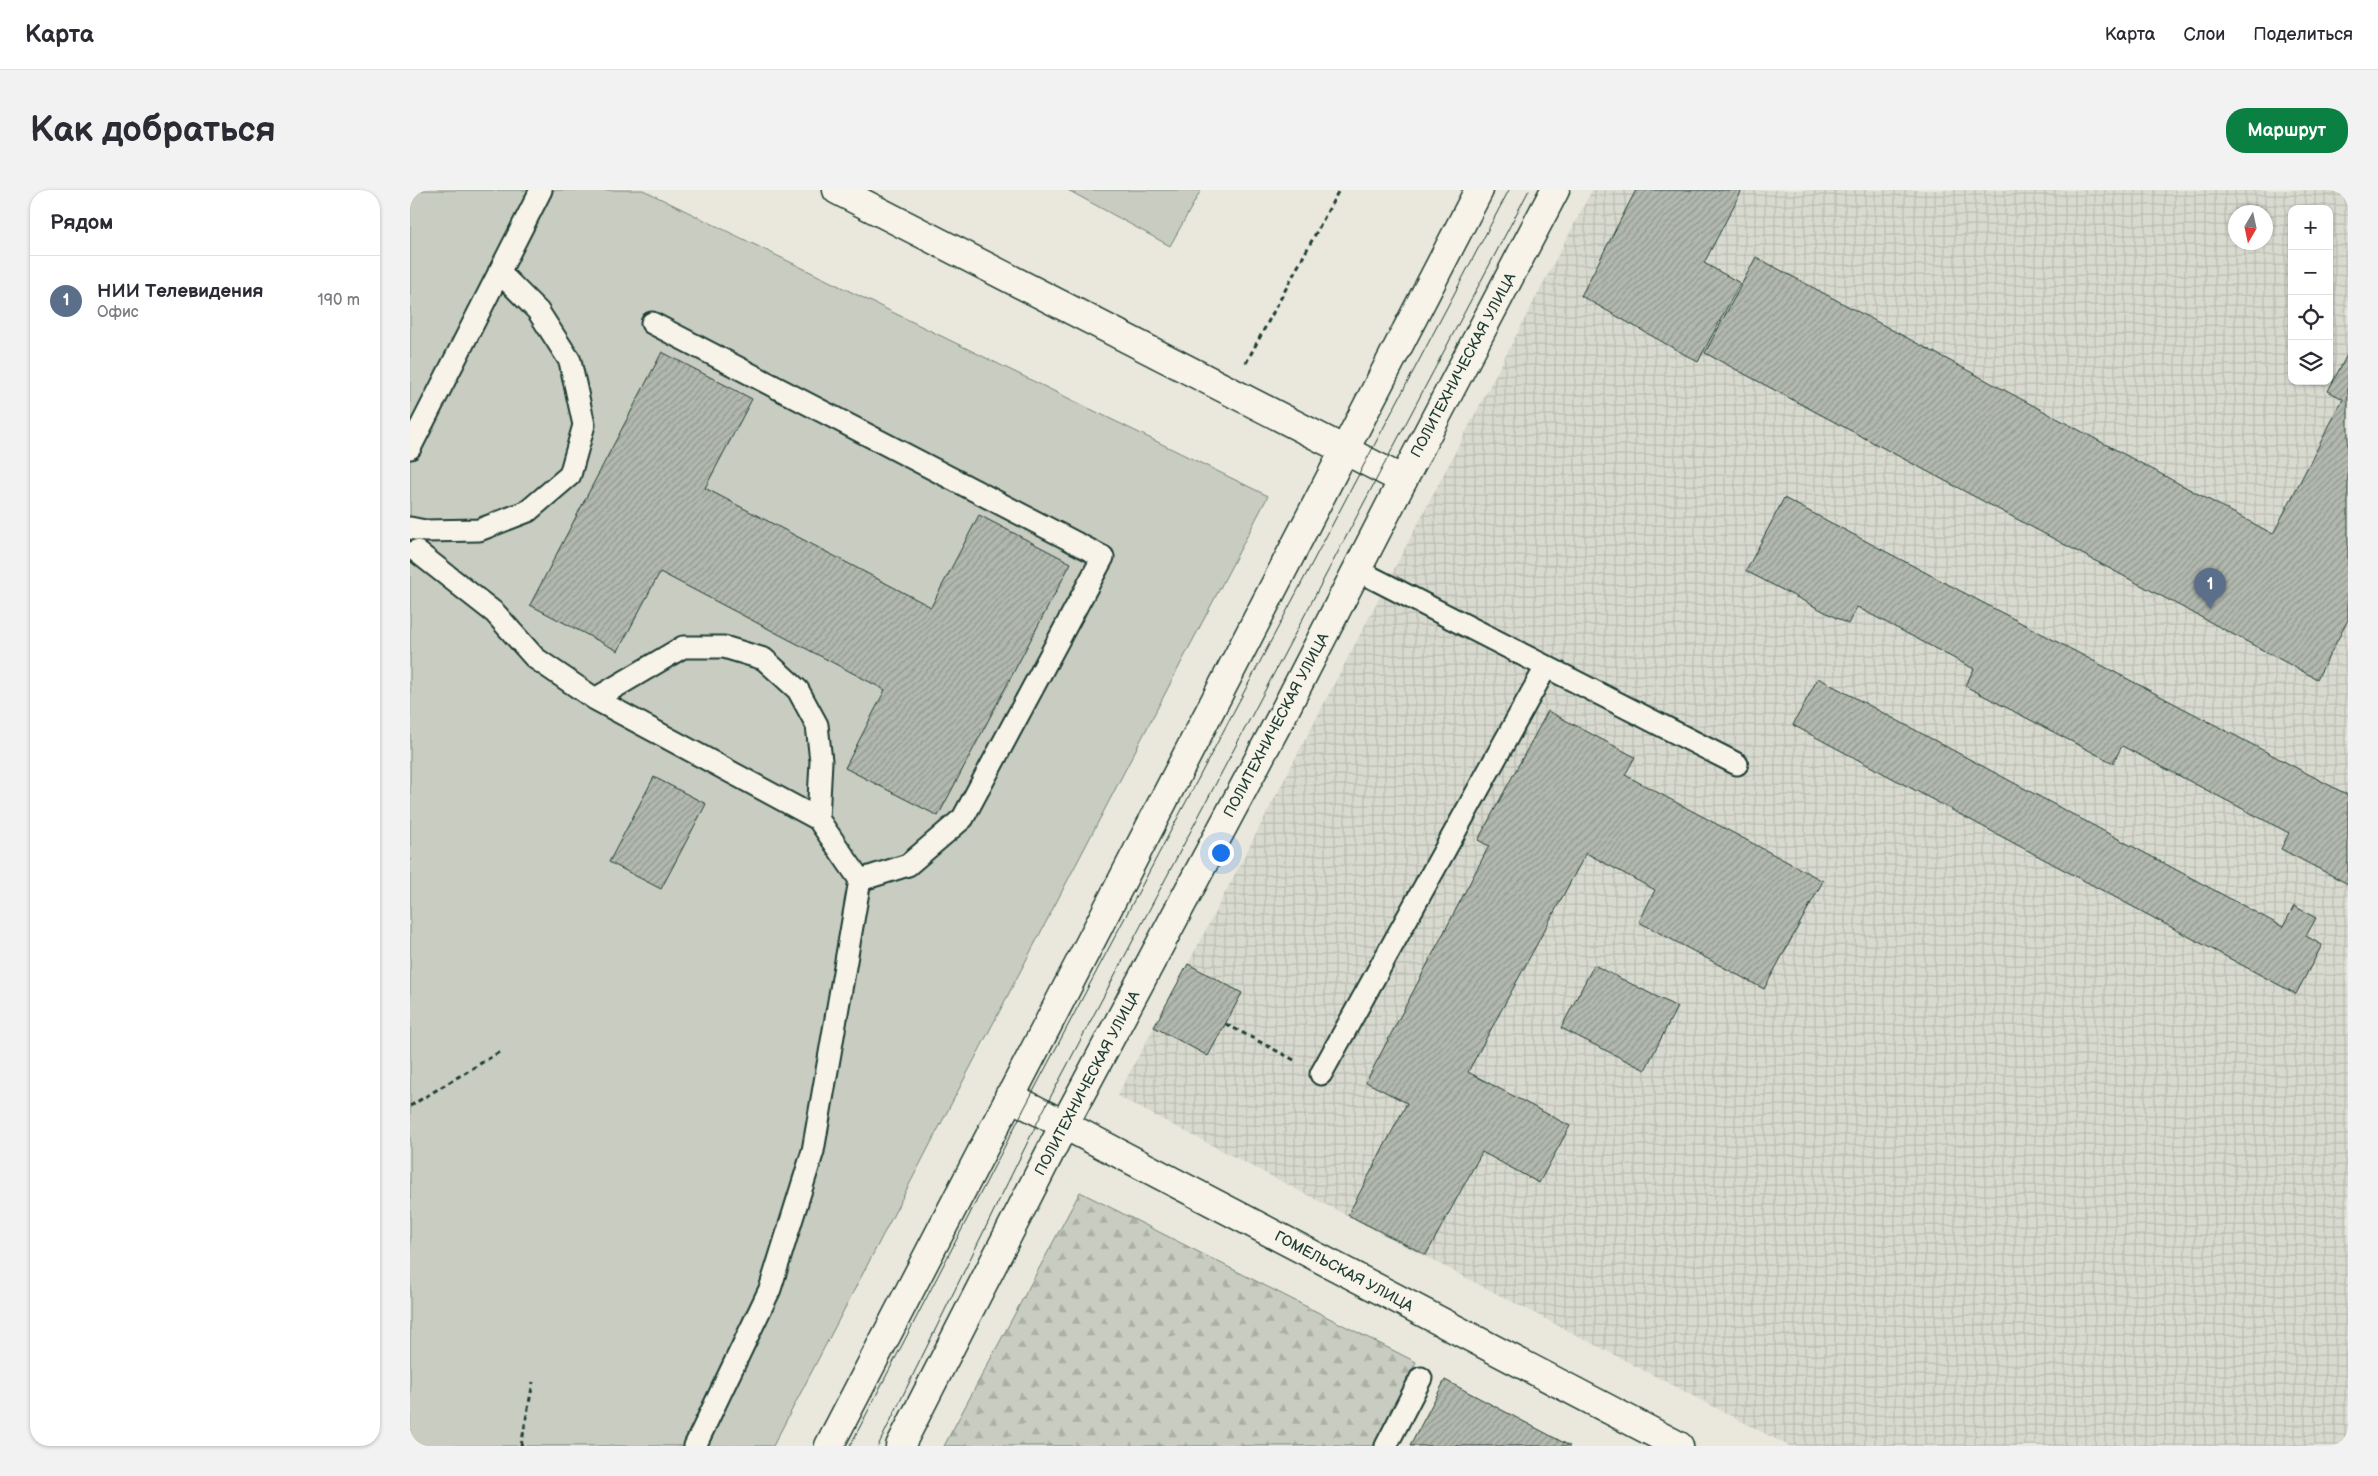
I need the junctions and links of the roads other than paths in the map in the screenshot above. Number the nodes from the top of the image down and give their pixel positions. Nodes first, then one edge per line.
1 (541, 190) edge
2 (836, 190) edge
3 (1479, 190) edge
4 (1555, 190) edge
5 (499, 272) junction
6 (652, 322) dead end
7 (410, 448) edge
8 (1347, 450) junction
9 (1403, 480) junction
10 (410, 528) edge
11 (416, 551) dead end
12 (1357, 570) junction
13 (1546, 667) junction
14 (595, 699) junction
15 (1736, 764) dead end
16 (818, 819) junction
17 (860, 880) junction
18 (1321, 1074) road end
19 (1009, 1096) junction
20 (1064, 1125) junction
21 (1421, 1378) dead end
22 (695, 1446) edge
23 (829, 1446) edge
24 (900, 1446) edge
25 (1386, 1446) edge
26 (1679, 1446) edge

1 - 5 lane
2 - 8 main road
3 - 8 main road
4 - 9 main road, ПОЛИТЕХНИЧЕСКАЯ УЛИЦА
5 - 7 lane
5 - 10 lane
6 - 17 lane
8 - 9 main road
8 - 19 main road
9 - 12 main road, ПОЛИТЕХНИЧЕСКАЯ УЛИЦА
11 - 14 lane
12 - 13 lane
12 - 20 main road, ПОЛИТЕХНИЧЕСКАЯ УЛИЦА
13 - 15 lane
13 - 18 lane
14 - 16 lane
14 - 16 lane
16 - 17 lane
17 - 22 lane
19 - 20 main road, ГОМЕЛЬСКАЯ УЛИЦА
19 - 23 main road
20 - 24 main road, ПОЛИТЕХНИЧЕСКАЯ УЛИЦА
20 - 26 main road, ГОМЕЛЬСКАЯ УЛИЦА
21 - 25 lane

